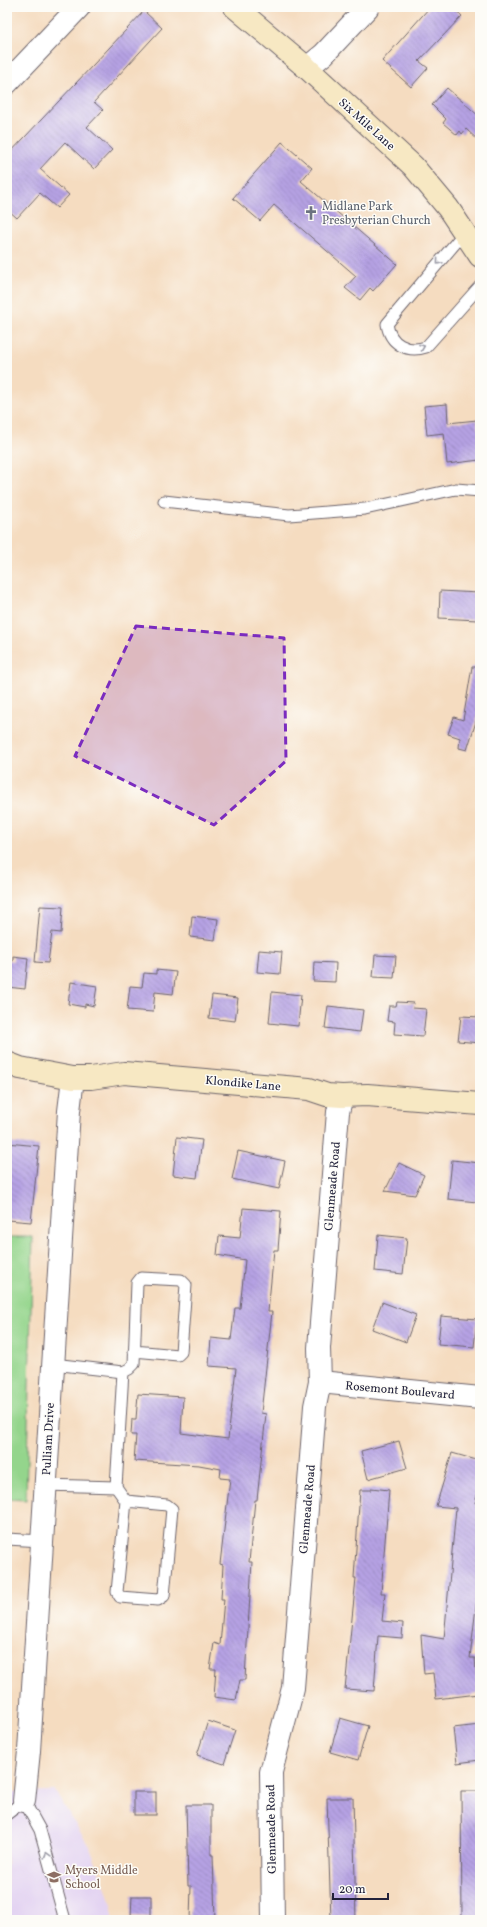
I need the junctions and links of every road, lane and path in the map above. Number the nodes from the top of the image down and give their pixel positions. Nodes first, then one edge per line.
1 (79, 7) edge
2 (235, 7) edge
3 (368, 7) edge
4 (307, 68) junction
5 (7, 83) edge
6 (464, 233) junction
7 (480, 256) edge
8 (480, 286) edge
9 (480, 491) edge
10 (164, 501) dead end
11 (7, 1063) edge
12 (73, 1078) junction
13 (342, 1096) junction
14 (480, 1104) edge
15 (134, 1351) junction
16 (53, 1364) junction
17 (123, 1372) junction
18 (320, 1382) junction
19 (480, 1398) edge
20 (45, 1485) junction
21 (116, 1487) junction
22 (126, 1501) junction
23 (7, 1539) edge
24 (42, 1541) junction
25 (15, 1808) edge
26 (65, 1920) edge
27 (273, 1920) edge

1 - 5 street
2 - 4 street, Six Mile Lane
3 - 4 street
4 - 6 street, Six Mile Lane
6 - 7 street, Six Mile Lane
6 -> 8 lane
9 - 10 lane
11 - 12 street, Klondike Lane
12 - 13 street, Klondike Lane
12 - 16 street, Pulliam Drive
13 - 14 street, Klondike Lane
13 - 18 street, Glenmeade Road
15 - 15 lane
15 - 17 lane
16 - 17 lane
16 - 20 street, Pulliam Drive
17 - 21 lane
18 - 19 street, Rosemont Boulevard
18 - 27 street, Glenmeade Road
20 - 21 lane
20 - 24 street, Pulliam Drive
21 - 22 lane
22 - 22 lane
23 - 24 lane
24 - 25 street, Pulliam Drive
26 -> 25 lane

